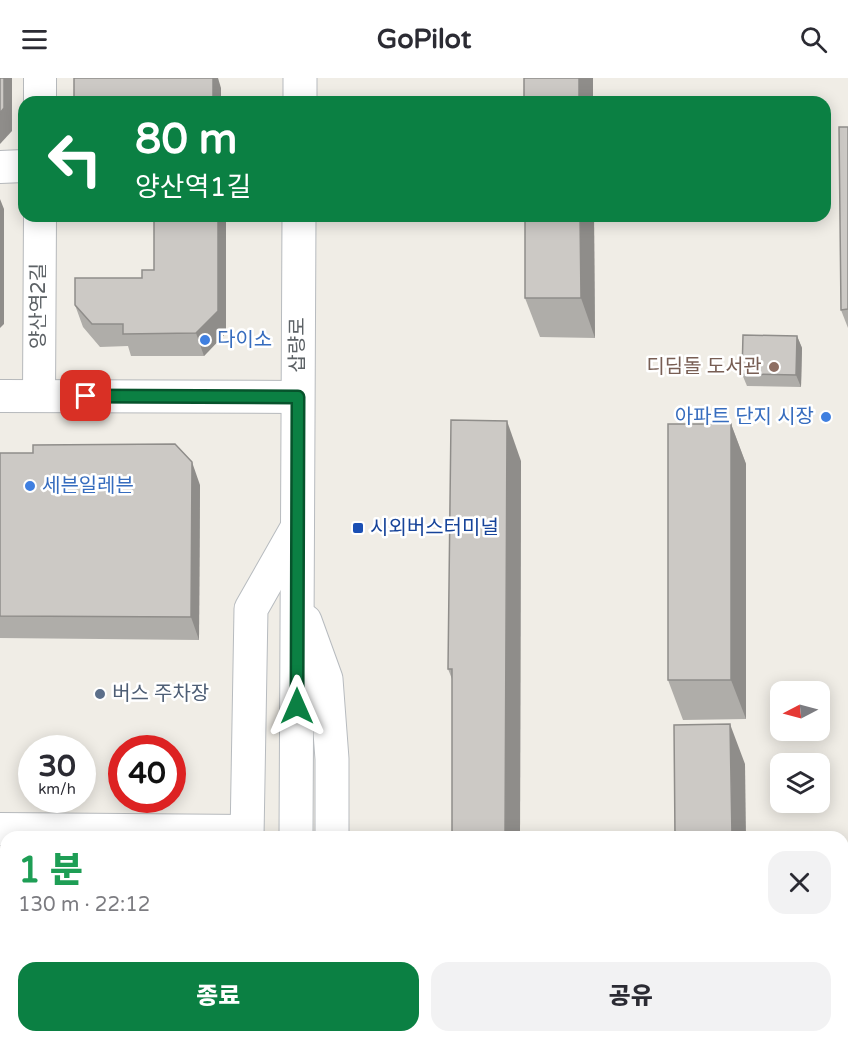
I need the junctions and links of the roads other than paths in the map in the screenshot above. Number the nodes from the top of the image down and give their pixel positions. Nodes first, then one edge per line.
1 (40, 78) edge
2 (300, 78) edge
3 (40, 96) edge
4 (300, 96) edge
5 (18, 166) edge
6 (0, 167) edge
7 (40, 222) edge
8 (299, 222) edge
9 (0, 396) edge
10 (39, 396) junction
11 (298, 397) junction
12 (298, 527) junction
13 (297, 600) junction
14 (0, 829) edge
15 (99, 831) edge
16 (247, 831) edge
17 (296, 831) edge
18 (332, 831) edge

1 - 3 street
2 - 4 street
5 - 6 street
7 - 10 street, 양산역2길
8 - 11 street, 삽량로
9 - 10 street
10 - 11 street
11 - 12 street, 삽량로
12 - 13 street, 삽량로
12 - 16 street
13 - 17 street, 삽량로
13 - 18 street
14 - 15 street

